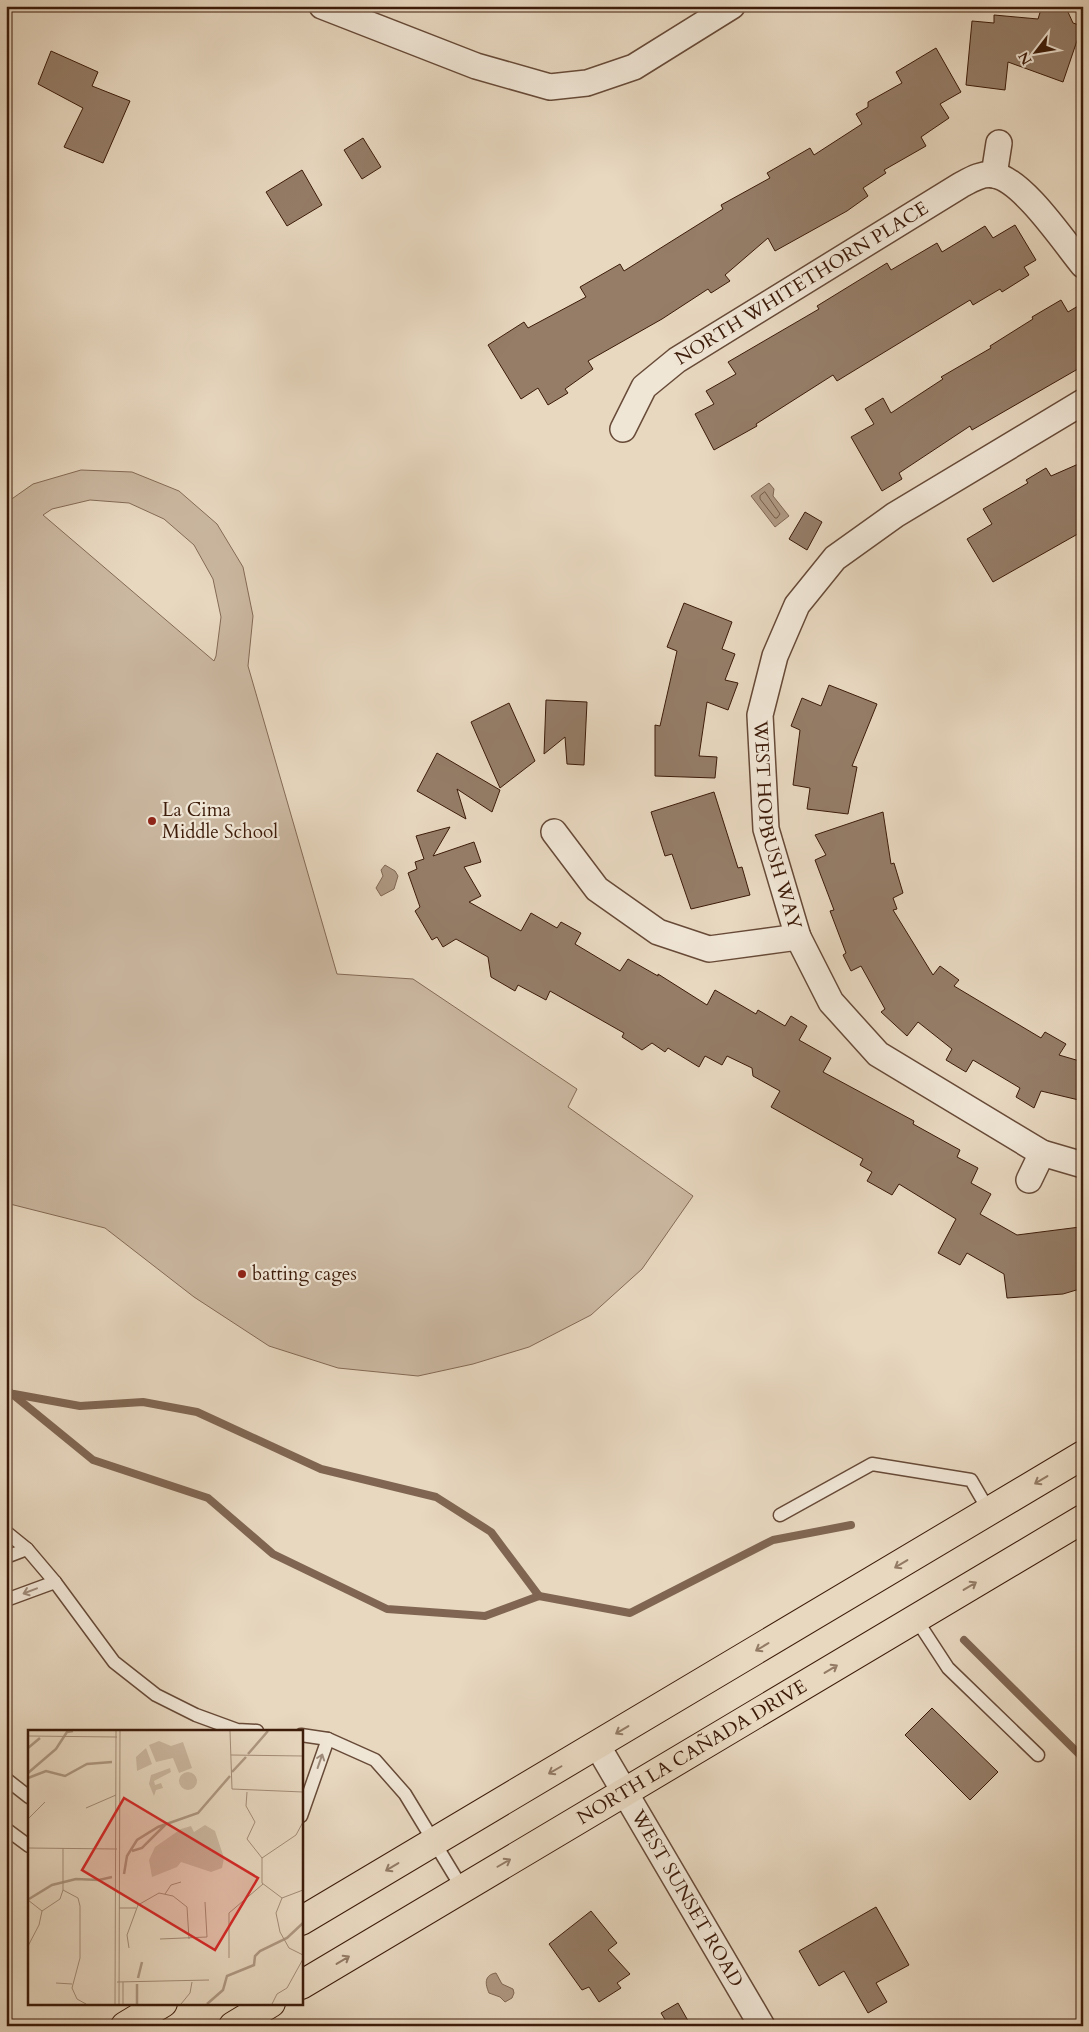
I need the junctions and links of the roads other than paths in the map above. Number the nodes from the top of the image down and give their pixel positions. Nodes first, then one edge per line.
1 (322, 6) edge
2 (732, 6) edge
3 (998, 143) dead end
4 (1001, 178) junction
5 (1083, 265) edge
6 (1083, 402) edge
7 (623, 430) dead end
8 (554, 832) dead end
9 (798, 938) junction
10 (1042, 1153) junction
11 (1083, 1166) edge
12 (1029, 1180) dead end
13 (1083, 1455) edge
14 (990, 1511) junction
15 (780, 1515) dead end
16 (1083, 1519) edge
17 (6, 1532) edge
18 (27, 1549) junction
19 (6, 1557) edge
20 (54, 1582) junction
21 (6, 1600) edge
22 (916, 1619) junction
23 (237, 1730) edge
24 (302, 1735) edge
25 (328, 1739) junction
26 (597, 1746) junction
27 (1038, 1755) dead end
28 (6, 1779) edge
29 (623, 1793) junction
30 (28, 1796) edge
31 (302, 1813) edge
32 (6, 1829) edge
33 (434, 1841) junction
34 (28, 1845) edge
35 (462, 1888) junction
36 (302, 1920) edge
37 (302, 1984) edge
38 (161, 2004) edge
39 (269, 2004) edge
40 (125, 2026) edge
41 (233, 2026) edge
42 (762, 2026) edge

1 - 2 street
3 - 4 street
4 - 5 street
4 - 7 street, NORTH WHITETHORN PLACE
6 - 9 street, WEST HOPBUSH WAY
8 - 9 street
9 - 10 street, WEST HOPBUSH WAY
10 - 11 street, WEST HOPBUSH WAY
10 - 12 street
13 -> 14 main road
14 - 15 lane
14 -> 26 main road
22 -> 16 main road, NORTH LA CAÑADA DRIVE
17 - 18 lane
18 - 19 lane
18 - 20 lane
20 -> 21 lane
20 - 23 lane
22 - 27 lane
29 -> 22 main road, NORTH LA CAÑADA DRIVE
24 - 25 lane
31 -> 25 lane
25 - 33 lane
26 - 29 street, WEST SUNSET ROAD
26 -> 33 main road
28 - 30 lane
35 -> 29 main road, NORTH LA CAÑADA DRIVE
29 - 42 street, WEST SUNSET ROAD
32 - 34 lane
33 - 35 lane
33 -> 36 main road
37 -> 35 main road, NORTH LA CAÑADA DRIVE
38 - 40 main road
39 - 41 main road

